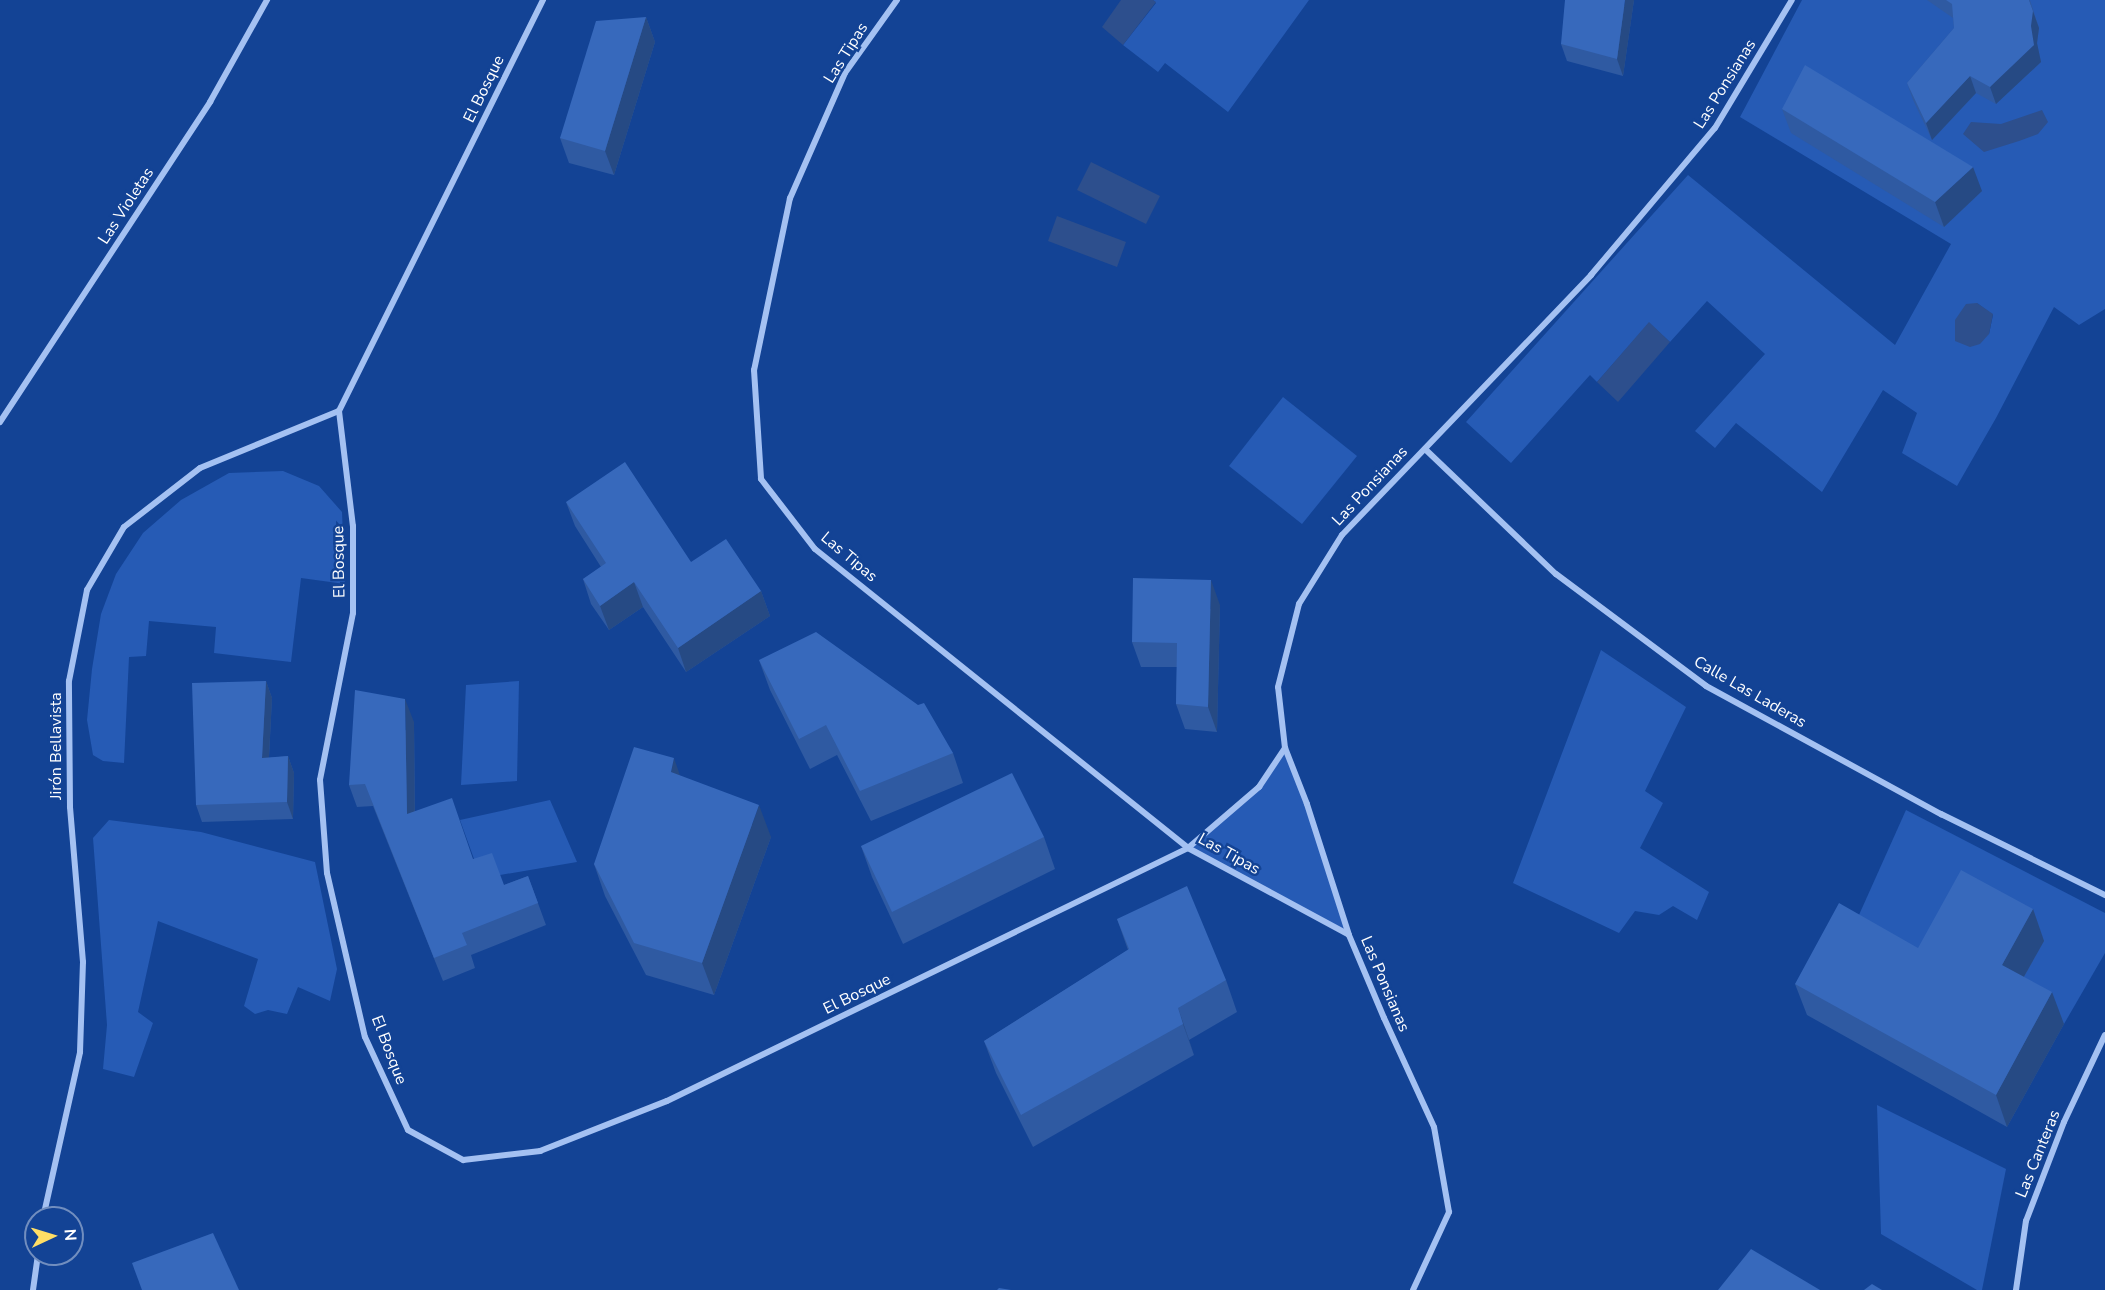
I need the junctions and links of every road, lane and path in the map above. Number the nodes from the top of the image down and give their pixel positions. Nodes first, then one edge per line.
1 (267, 0) edge
2 (543, 0) edge
3 (897, 0) edge
4 (1792, 0) edge
5 (339, 411) junction
6 (0, 422) edge
7 (1425, 448) junction
8 (1285, 747) junction
9 (1188, 848) junction
10 (2105, 896) edge
11 (1349, 934) junction
12 (2105, 1035) edge
13 (46, 1206) edge
14 (36, 1266) edge
15 (33, 1290) edge
16 (1413, 1290) edge
17 (2016, 1290) edge

1 - 6 street, Las Violetas
2 - 5 street, El Bosque
3 - 9 street, Las Tipas
4 - 7 street, Las Ponsianas
5 - 9 street, El Bosque
5 - 13 street, Jirón Bellavista
7 - 8 street, Las Ponsianas
7 - 10 street, Calle Las Laderas
8 - 9 street, El Bosque
8 - 11 street, Las Ponsianas
9 - 11 street, Las Tipas
11 - 16 street, Las Ponsianas
12 - 17 street, Las Canteras
14 - 15 street

